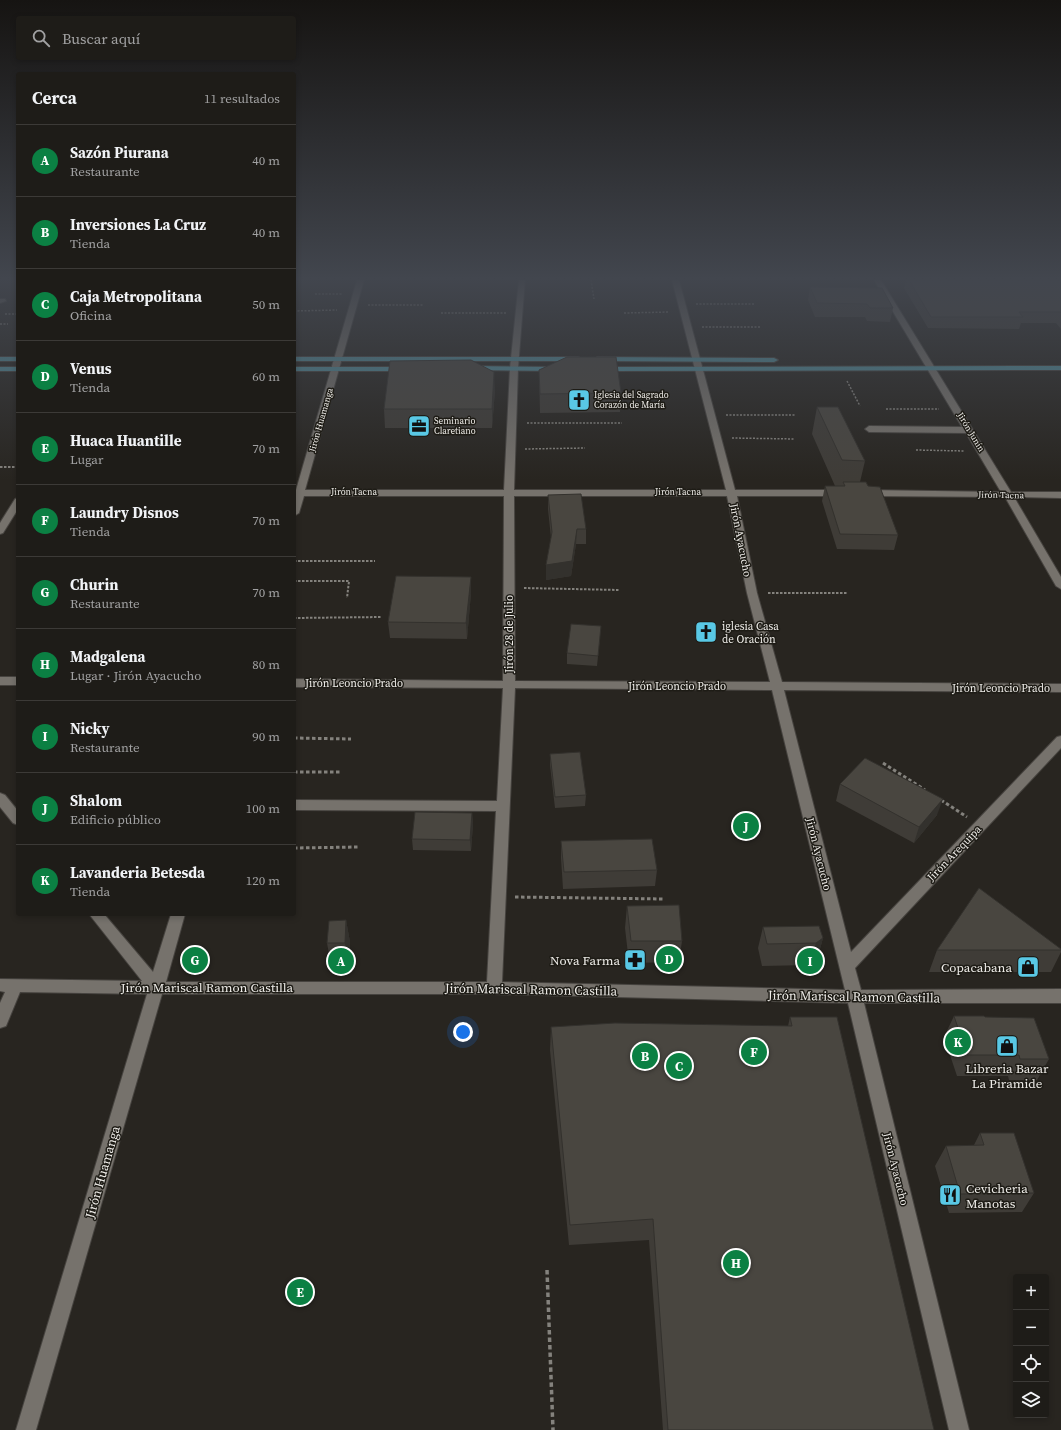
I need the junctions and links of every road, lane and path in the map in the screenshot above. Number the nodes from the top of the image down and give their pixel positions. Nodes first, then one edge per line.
1 (342, 347) edge
2 (516, 347) edge
3 (692, 347) edge
4 (920, 347) edge
5 (0, 359) edge
6 (16, 359) edge
7 (296, 359) edge
8 (338, 359) junction
9 (514, 359) junction
10 (782, 360) dead end
11 (916, 360) dead end
12 (945, 360) dead end
13 (1061, 360) edge
14 (930, 362) junction
15 (697, 364) junction
16 (467, 368) edge
17 (514, 368) junction
18 (841, 368) junction
19 (1061, 368) edge
20 (0, 369) edge
21 (16, 369) edge
22 (296, 369) edge
23 (336, 369) junction
24 (413, 369) edge
25 (569, 369) edge
26 (592, 369) edge
27 (860, 406) dead end
28 (886, 409) dead end
29 (957, 409) junction
30 (711, 415) junction
31 (796, 415) dead end
32 (512, 423) junction
33 (622, 423) dead end
34 (869, 429) dead end
35 (969, 430) junction
36 (717, 438) junction
37 (795, 439) dead end
38 (585, 448) dead end
39 (512, 449) junction
40 (916, 450) dead end
41 (982, 451) junction
42 (0, 467) edge
43 (16, 467) edge
44 (509, 492) junction
45 (731, 492) junction
46 (297, 493) edge
47 (1008, 495) junction
48 (1061, 496) edge
49 (16, 504) edge
50 (2, 526) edge
51 (296, 561) edge
52 (375, 561) dead end
53 (296, 581) edge
54 (1061, 586) edge
55 (509, 588) junction
56 (620, 590) dead end
57 (752, 593) junction
58 (848, 593) dead end
59 (346, 598) dead end
60 (382, 617) dead end
61 (296, 618) edge
62 (0, 681) edge
63 (16, 681) edge
64 (296, 683) edge
65 (509, 684) junction
66 (777, 687) junction
67 (1061, 688) edge
68 (296, 738) edge
69 (350, 739) dead end
70 (1061, 740) edge
71 (883, 763) dead end
72 (296, 772) edge
73 (342, 772) dead end
74 (928, 792) edge
75 (935, 796) edge
76 (0, 798) edge
77 (296, 805) edge
78 (503, 806) junction
79 (16, 818) edge
80 (980, 826) junction
81 (358, 847) dead end
82 (296, 848) edge
83 (499, 896) junction
84 (664, 899) dead end
85 (98, 916) edge
86 (177, 916) edge
87 (847, 966) junction
88 (8, 986) edge
89 (157, 988) junction
90 (494, 988) junction
91 (1061, 996) edge
92 (854, 997) junction
93 (0, 1021) edge
94 (547, 1270) dead end
95 (26, 1430) edge
96 (553, 1430) edge
97 (958, 1430) edge

1 - 8 street, Jirón Huamanga
2 - 9 street, Jirón 28 de Julio
3 - 15 street, Jirón Ayacucho
4 - 14 street, Jirón Junín
5 - 6 main road
7 - 8 main road
8 - 9 main road
8 - 23 street, Jirón Huamanga
9 - 15 main road
9 - 17 street, Jirón 28 de Julio
10 - 15 main road
11 - 14 main road
12 - 13 main road
14 - 18 main road
14 - 19 main road
14 - 29 street, Jirón Junín
15 - 18 main road
15 - 26 main road
15 - 30 street, Jirón Ayacucho
16 - 17 main road
17 - 25 main road
17 - 32 street, Jirón 28 de Julio
18 - 27 path
20 - 21 main road
22 - 23 main road
23 - 24 main road
23 - 46 street, Jirón Huamanga
28 - 29 path
29 - 35 street, Jirón Junín
30 - 31 path
30 - 36 street, Jirón Ayacucho
32 - 33 path
32 - 39 street, Jirón 28 de Julio
34 - 35 street
35 - 41 street, Jirón Junín
36 - 37 path
36 - 45 street, Jirón Ayacucho
38 - 39 path
39 - 44 street, Jirón 28 de Julio
40 - 41 path
41 - 47 street, Jirón Junín
42 - 43 path
44 - 45 street, Jirón Tacna
44 - 46 street, Jirón Tacna
44 - 55 street, Jirón 28 de Julio
45 - 47 street, Jirón Tacna
45 - 57 street, Jirón Ayacucho
47 - 48 street, Jirón Tacna
47 - 54 street, Jirón Junín
49 - 50 street
51 - 52 path
53 - 59 path
55 - 56 path
55 - 65 street, Jirón 28 de Julio
57 - 58 path
57 - 66 street, Jirón Ayacucho
60 - 61 path
62 - 63 street
64 - 65 street, Jirón Leoncio Prado
65 - 66 street, Jirón Leoncio Prado
65 - 78 street, Jirón 28 de Julio
66 - 67 street, Jirón Leoncio Prado
66 - 87 street, Jirón Ayacucho
68 - 69 path
70 - 80 street, Jirón Arequipa
71 - 74 path
72 - 73 path
75 - 80 path
76 - 79 street
77 - 78 street
78 - 83 street, Jirón 28 de Julio
80 - 87 street, Jirón Arequipa
81 - 82 path
83 - 84 path
83 - 90 street, Jirón 28 de Julio
85 - 89 street
86 - 89 street, Jirón Huamanga
87 - 92 street, Jirón Ayacucho
88 - 89 street, Jirón Mariscal Ramon Castilla
88 - 93 street
89 - 90 street, Jirón Mariscal Ramon Castilla
89 - 95 street, Jirón Huamanga
90 - 92 street, Jirón Mariscal Ramon Castilla
91 - 92 street, Jirón Mariscal Ramon Castilla
92 - 97 street, Jirón Ayacucho
94 - 96 path

